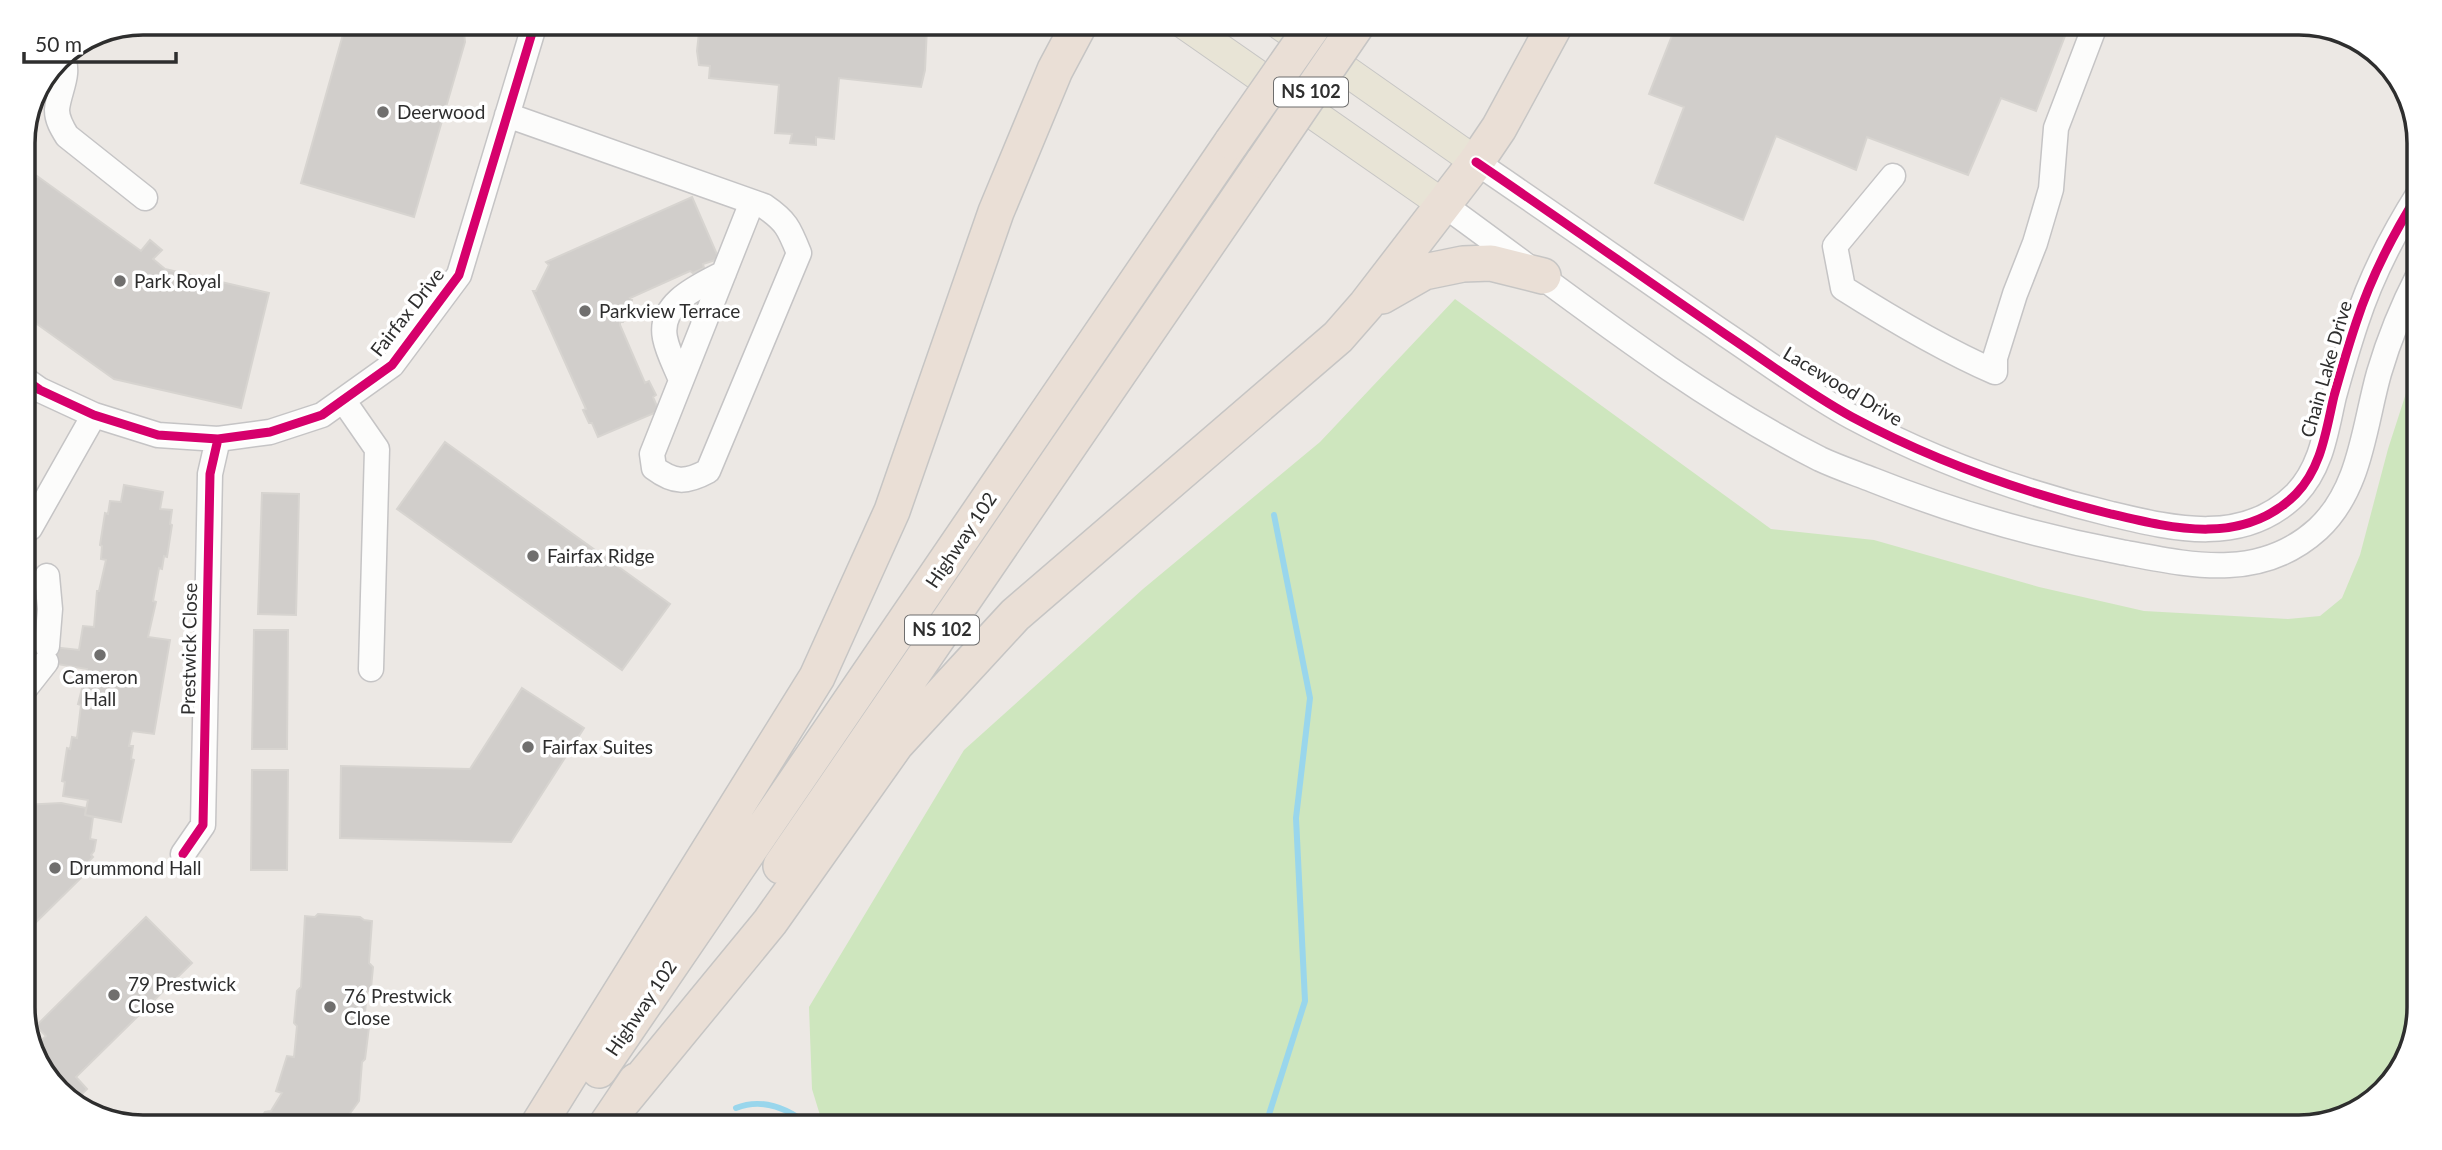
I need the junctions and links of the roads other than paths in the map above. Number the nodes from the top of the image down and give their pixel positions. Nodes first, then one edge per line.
1 (531, 35) edge
2 (1074, 35) edge
3 (1201, 35) edge
4 (1295, 35) edge
5 (1307, 35) edge
6 (1350, 35) edge
7 (1549, 35) edge
8 (2091, 35) edge
9 (67, 67) edge
10 (507, 115) junction
11 (1476, 162) junction
12 (1893, 176) dead end
13 (145, 198) dead end
14 (752, 202) junction
15 (1444, 205) junction
16 (2407, 213) edge
17 (724, 273) junction
18 (1543, 276) junction
19 (2407, 300) edge
20 (1366, 305) junction
21 (2344, 360) junction
22 (2379, 373) junction
23 (681, 380) junction
24 (35, 386) edge
25 (343, 400) junction
26 (94, 415) junction
27 (218, 439) junction
28 (35, 519) edge
29 (2239, 526) joint
30 (47, 576) dead end
31 (371, 669) dead end
32 (35, 673) edge
33 (183, 854) dead end
34 (614, 1114) edge
35 (544, 1115) edge
36 (568, 1115) edge

1 - 10 street, Fairfax Drive
2 - 35 highway
3 - 15 main road
4 - 11 main road, Lacewood Drive
5 - 36 highway, Highway 102 / NS 102, bridge
6 - 34 highway, Highway 102 / NS 102, bridge
7 - 11 highway
8 - 12 street
9 - 13 street
10 - 14 street
10 - 25 street, Fairfax Drive
11 - 15 highway
11 - 29 street, Lacewood Drive
14 - 17 street
14 - 23 street
15 - 18 street
15 - 20 highway
16 - 21 street, Chain Lake Drive
17 - 23 street
17 - 23 street
18 - 20 highway
18 - 22 street
19 - 22 street
20 - 34 highway
21 - 22 street
21 - 29 street, Chain Lake Drive
24 - 26 street, Fairfax Drive
25 - 27 street, Fairfax Drive
25 - 31 street
26 - 27 street, Fairfax Drive
26 - 28 street
27 - 33 street, Prestwick Close
30 - 32 street

